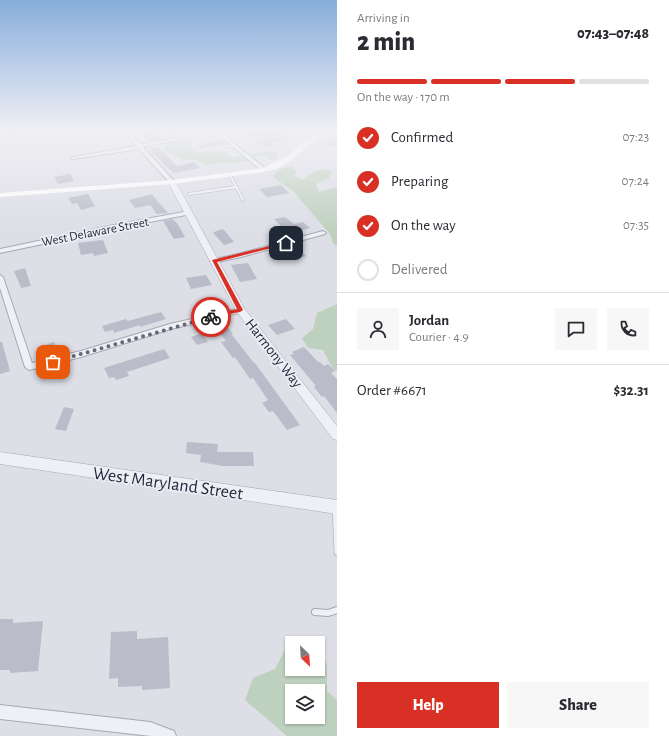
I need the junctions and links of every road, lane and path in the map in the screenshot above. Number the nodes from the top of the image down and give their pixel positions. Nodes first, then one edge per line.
1 (155, 163) edge
2 (256, 163) edge
3 (284, 163) edge
4 (264, 170) junction
5 (230, 175) junction
6 (172, 182) junction
7 (236, 187) junction
8 (0, 194) edge
9 (189, 194) dead end
10 (243, 200) dead end
11 (189, 213) junction
12 (324, 233) dead end
13 (0, 251) edge
14 (214, 261) junction
15 (0, 277) edge
16 (240, 310) junction
17 (337, 435) edge
18 (0, 458) edge
19 (336, 507) edge
20 (337, 553) edge
21 (337, 610) edge
22 (315, 612) dead end
23 (0, 712) edge
24 (169, 736) edge

1 - 6 street, Harmony Way
2 - 4 street
3 - 4 main road
4 - 5 main road
5 - 6 main road
5 - 7 lane
6 - 8 main road
6 - 11 street, Harmony Way
7 - 9 lane
7 - 10 lane
11 - 13 street, West Delaware Street
11 - 14 street, Harmony Way
12 - 14 street
14 - 16 street, Harmony Way
15 - 16 street
16 - 17 street, Harmony Way
18 - 19 street, West Maryland Street
19 - 20 lane
21 - 22 lane
23 - 24 street

